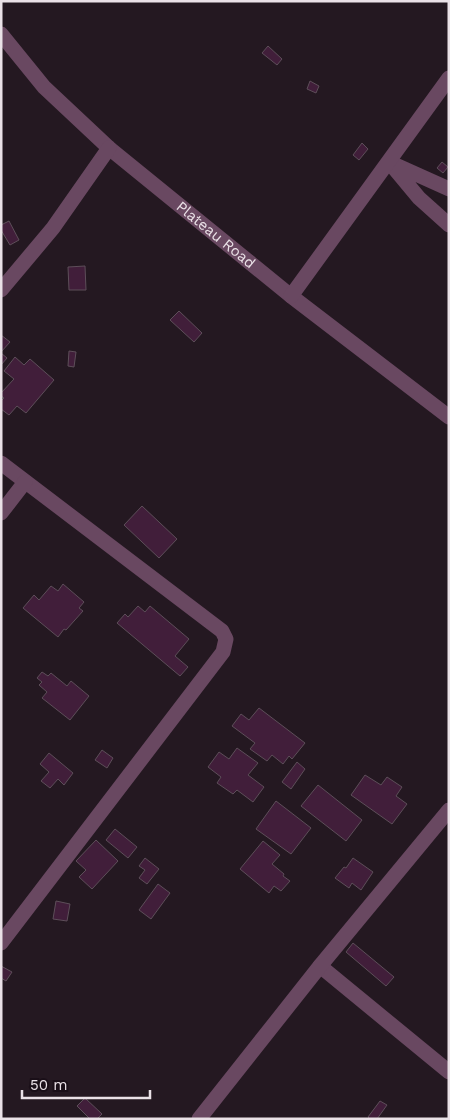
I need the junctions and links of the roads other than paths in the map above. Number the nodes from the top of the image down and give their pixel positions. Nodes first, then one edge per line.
1 (1, 34) edge
2 (449, 78) edge
3 (110, 148) junction
4 (389, 162) junction
5 (449, 189) edge
6 (449, 225) edge
7 (1, 290) edge
8 (291, 296) junction
9 (449, 417) edge
10 (1, 464) edge
11 (25, 482) junction
12 (1, 513) edge
13 (449, 810) edge
14 (1, 943) edge
15 (320, 966) junction
16 (449, 1072) edge
17 (199, 1119) edge

1 - 3 street, Plateau Road
2 - 4 street
3 - 7 street
3 - 8 street, Plateau Road
4 - 5 street
4 - 6 street
4 - 8 street
8 - 9 street, Plateau Road
10 - 11 street
11 - 12 street
11 - 14 street
13 - 15 street
15 - 16 street
15 - 17 street

